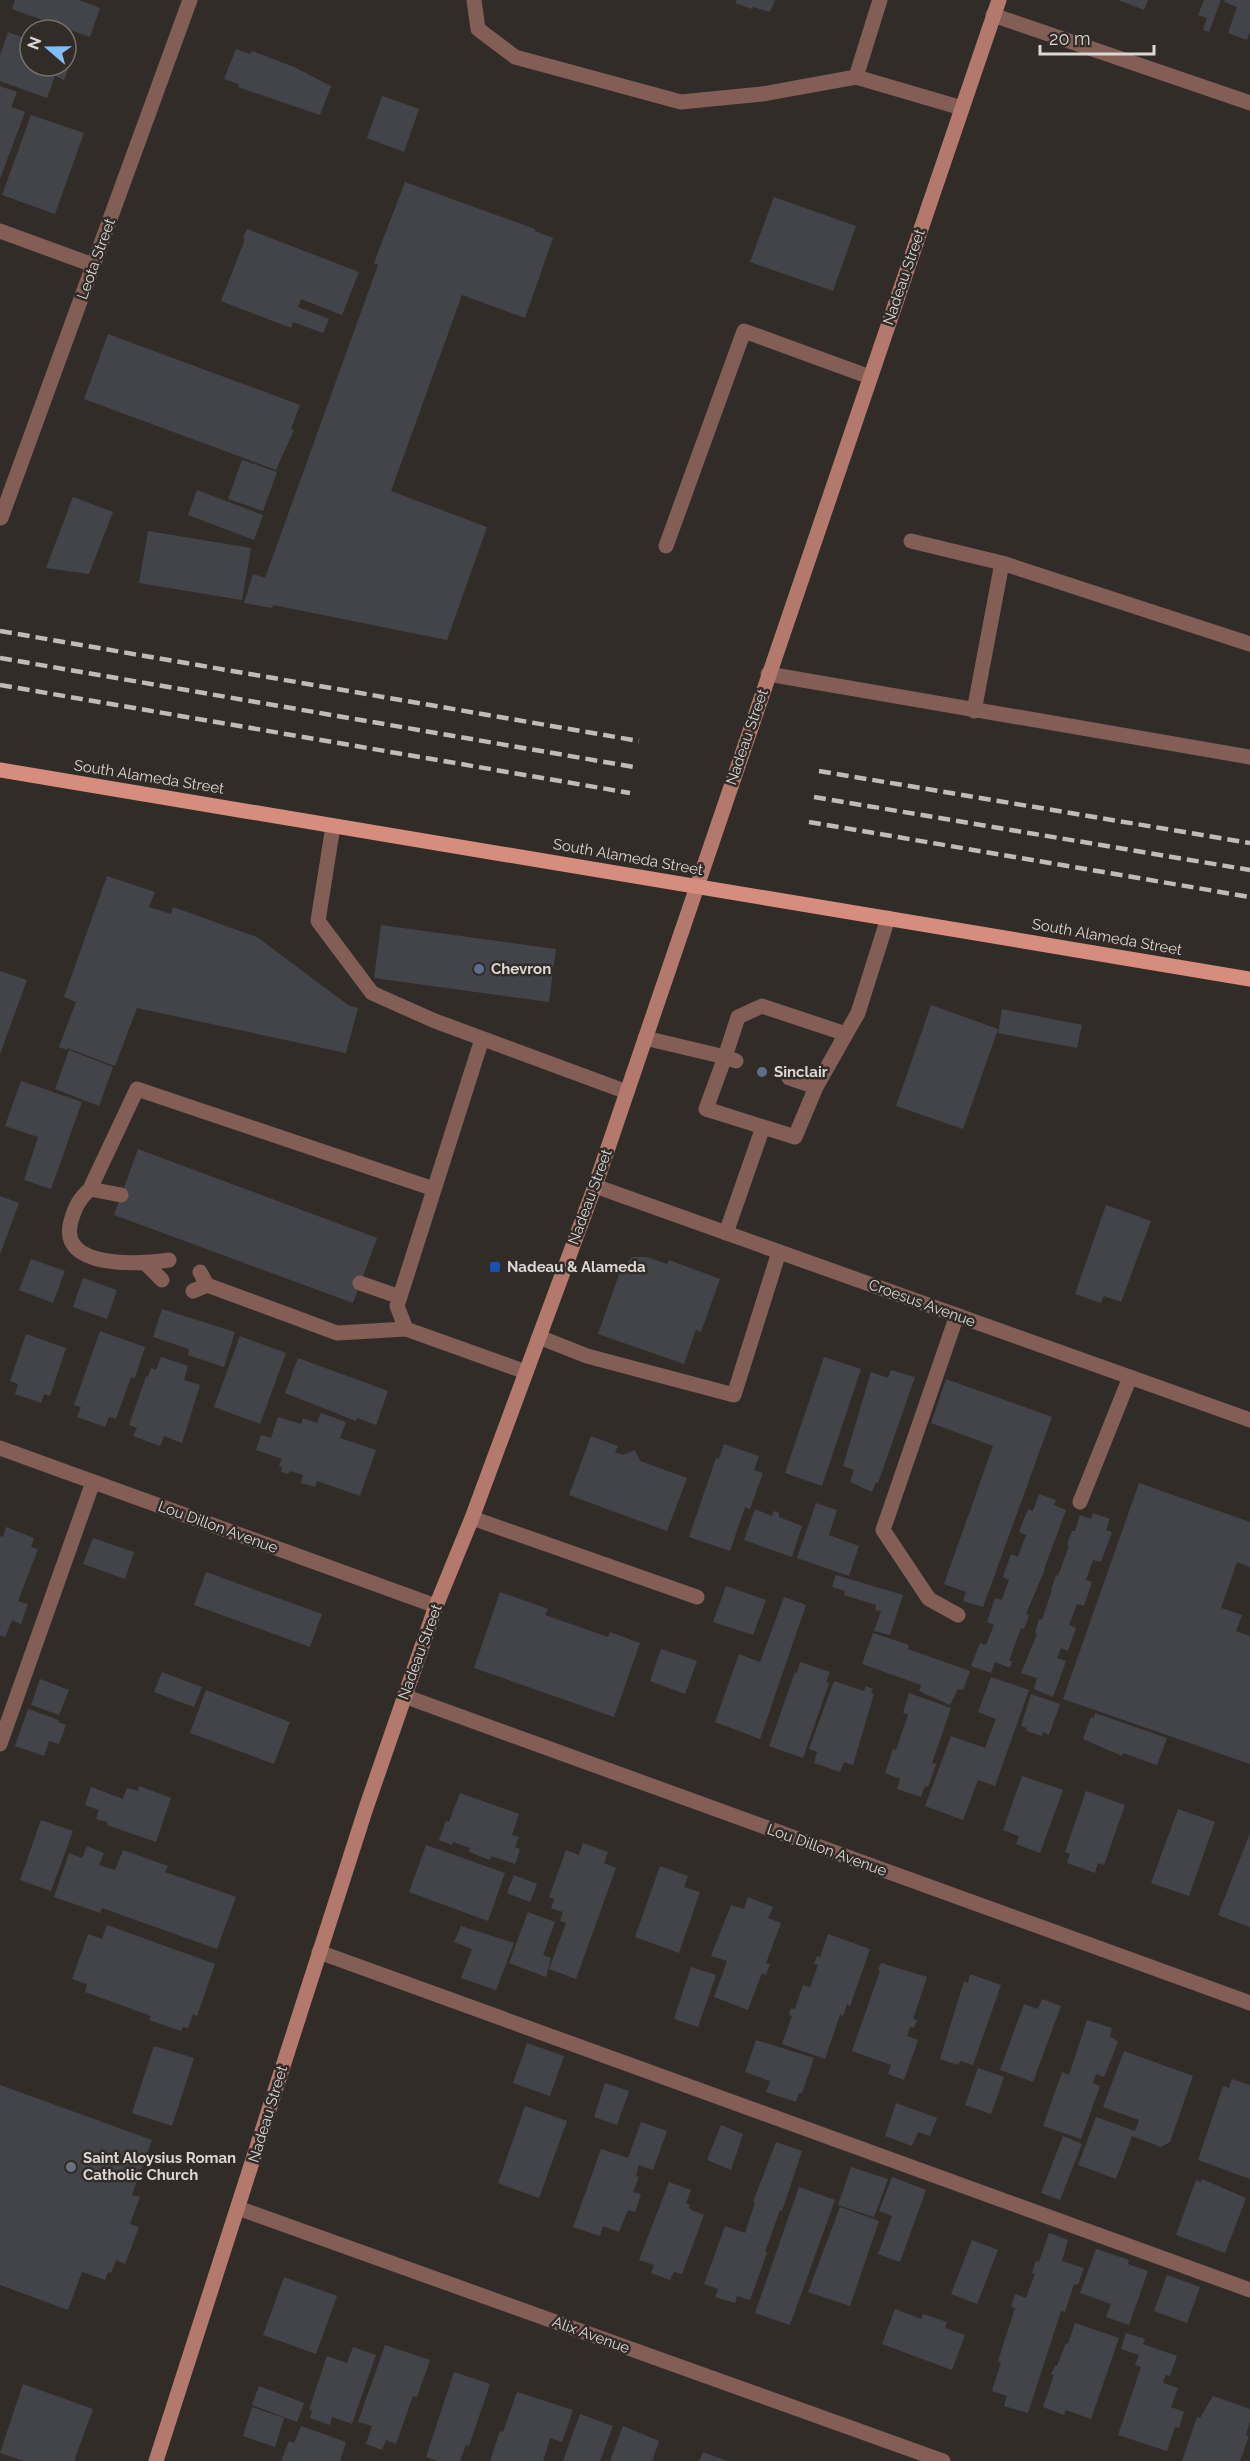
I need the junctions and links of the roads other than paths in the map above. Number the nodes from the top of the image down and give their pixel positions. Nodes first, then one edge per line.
1 (190, 0) edge
2 (474, 0) edge
3 (880, 0) edge
4 (999, 0) edge
5 (993, 15) junction
6 (856, 77) junction
7 (1250, 103) edge
8 (962, 108) junction
9 (0, 231) edge
10 (93, 265) junction
11 (870, 377) junction
12 (1, 518) edge
13 (911, 541) dead end
14 (666, 546) dead end
15 (1002, 563) junction
16 (1250, 644) edge
17 (768, 674) junction
18 (975, 711) junction
19 (1250, 757) edge
20 (0, 770) edge
21 (333, 825) junction
22 (696, 886) junction
23 (888, 918) junction
24 (1250, 979) edge
25 (846, 1034) junction
26 (645, 1038) junction
27 (482, 1039) junction
28 (730, 1059) junction
29 (789, 1078) dead end
30 (816, 1087) junction
31 (627, 1092) junction
32 (763, 1127) junction
33 (595, 1186) junction
34 (90, 1189) junction
35 (434, 1189) junction
36 (121, 1196) dead end
37 (726, 1233) junction
38 (779, 1252) junction
39 (169, 1260) dead end
40 (145, 1263) junction
41 (162, 1280) dead end
42 (200, 1282) dead end
43 (360, 1283) dead end
44 (399, 1298) junction
45 (957, 1315) junction
46 (406, 1329) junction
47 (539, 1336) junction
48 (526, 1372) junction
49 (1130, 1377) junction
50 (1250, 1420) edge
51 (0, 1448) edge
52 (93, 1482) junction
53 (1080, 1502) dead end
54 (472, 1518) junction
55 (697, 1597) dead end
56 (436, 1606) junction
57 (958, 1615) dead end
58 (404, 1696) junction
59 (0, 1744) edge
60 (318, 1952) junction
61 (1250, 2003) edge
62 (238, 2208) junction
63 (1250, 2290) edge
64 (156, 2461) edge
65 (943, 2461) edge

1 - 10 street, Leota Street
2 - 6 street
3 - 6 street
4 - 5 main road, Nadeau Street
5 - 7 street
5 - 8 main road, Nadeau Street
6 - 8 street
8 - 11 main road, Nadeau Street
9 - 10 street
10 - 12 street, Leota Street
11 - 14 street
11 - 17 main road, Nadeau Street
13 - 15 street
15 - 16 street
15 - 18 street
17 - 18 street
17 - 22 main road, Nadeau Street
18 - 19 street
20 - 21 main road, South Alameda Street
21 - 22 main road, South Alameda Street
21 - 27 street
22 - 23 main road, South Alameda Street
22 - 26 main road, Nadeau Street
23 - 24 main road, South Alameda Street
23 - 25 street
25 - 28 street
25 - 30 street
26 - 28 street
26 - 31 main road, Nadeau Street
27 - 31 street
27 - 35 street
28 - 32 street
29 - 30 street
30 - 32 street
31 - 33 main road, Nadeau Street
32 - 37 street
33 - 37 street, Croesus Avenue
33 - 47 main road, Nadeau Street
34 - 35 street
34 - 36 street
34 - 40 street
35 - 44 street
37 - 38 street, Croesus Avenue
38 - 45 street, Croesus Avenue
38 - 47 street
39 - 40 street
40 - 41 street
42 - 46 street
43 - 44 street
44 - 46 street
45 - 49 street, Croesus Avenue
45 - 57 street
46 - 48 street
47 - 48 main road, Nadeau Street
48 - 54 main road, Nadeau Street
49 - 50 street, Croesus Avenue
49 - 53 street
51 - 52 street, Lou Dillon Avenue
52 - 56 street, Lou Dillon Avenue
52 - 59 street
54 - 55 street
54 - 56 main road, Nadeau Street
56 - 58 main road, Nadeau Street
58 - 60 main road, Nadeau Street
58 - 61 street, Lou Dillon Avenue
60 - 62 main road, Nadeau Street
60 - 63 street
62 - 64 main road, Nadeau Street
62 - 65 street, Alix Avenue

